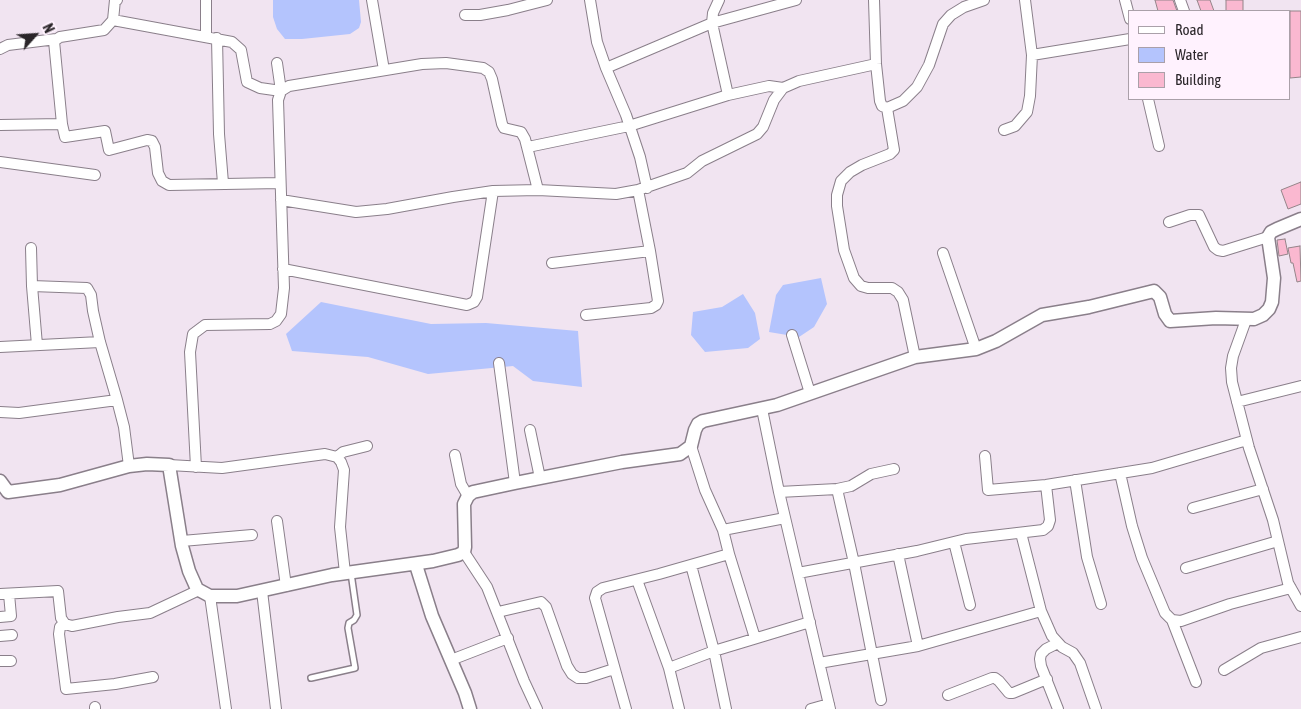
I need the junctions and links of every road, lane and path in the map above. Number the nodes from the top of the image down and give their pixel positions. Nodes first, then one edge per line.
1 (115, 0) edge
2 (206, 0) edge
3 (372, 0) edge
4 (547, 0) edge
5 (590, 0) edge
6 (719, 0) edge
7 (796, 0) edge
8 (874, 0) edge
9 (984, 0) edge
10 (1025, 0) edge
11 (523, 3) edge
12 (465, 15) dead end
13 (113, 20) junction
14 (712, 23) junction
15 (206, 36) junction
16 (218, 38) junction
17 (56, 39) junction
18 (1128, 39) edge
19 (0, 49) edge
20 (1032, 55) junction
21 (277, 62) dead end
22 (876, 64) junction
23 (606, 68) junction
24 (384, 70) junction
25 (784, 88) junction
26 (281, 91) junction
27 (728, 95) junction
28 (1148, 100) edge
29 (886, 108) junction
30 (62, 124) junction
31 (0, 125) edge
32 (630, 126) junction
33 (1004, 130) dead end
34 (1159, 146) dead end
35 (528, 148) junction
36 (0, 162) edge
37 (95, 175) dead end
38 (224, 183) junction
39 (280, 183) junction
40 (643, 189) junction
41 (538, 190) junction
42 (493, 192) junction
43 (281, 200) junction
44 (1301, 219) edge
45 (1170, 222) dead end
46 (1268, 237) junction
47 (31, 248) dead end
48 (650, 251) junction
49 (942, 253) dead end
50 (552, 263) dead end
51 (283, 269) junction
52 (32, 286) junction
53 (586, 315) dead end
54 (1246, 320) junction
55 (792, 335) dead end
56 (100, 342) junction
57 (37, 344) junction
58 (0, 348) edge
59 (976, 349) junction
60 (915, 357) junction
61 (499, 363) dead end
62 (1301, 386) edge
63 (810, 393) junction
64 (118, 400) junction
65 (1237, 402) junction
66 (762, 409) junction
67 (0, 412) edge
68 (530, 430) dead end
69 (1248, 440) junction
70 (367, 446) dead end
71 (691, 446) junction
72 (455, 455) dead end
73 (985, 456) dead end
74 (337, 457) junction
75 (168, 465) junction
76 (129, 466) junction
77 (196, 467) junction
78 (894, 469) dead end
79 (1120, 473) junction
80 (540, 478) junction
81 (1075, 480) junction
82 (0, 481) edge
83 (515, 483) junction
84 (1046, 485) junction
85 (837, 489) junction
86 (1262, 489) junction
87 (779, 492) junction
88 (468, 496) junction
89 (1193, 508) dead end
90 (785, 518) junction
91 (277, 521) dead end
92 (723, 530) junction
93 (1021, 533) junction
94 (252, 535) dead end
95 (1278, 541) junction
96 (182, 542) junction
97 (954, 542) junction
98 (464, 552) junction
99 (729, 554) junction
100 (898, 554) junction
101 (854, 562) junction
102 (416, 565) junction
103 (691, 565) junction
104 (1186, 568) dead end
105 (348, 573) junction
106 (798, 573) junction
107 (637, 580) junction
108 (286, 586) junction
109 (1291, 588) junction
110 (262, 591) junction
111 (204, 593) junction
112 (5, 594) edge
113 (1101, 604) dead end
114 (970, 605) dead end
115 (1301, 606) edge
116 (498, 612) junction
117 (1042, 612) junction
118 (0, 617) edge
119 (1172, 620) junction
120 (810, 622) junction
121 (64, 623) junction
122 (12, 634) dead end
123 (0, 636) edge
124 (1301, 637) edge
125 (508, 638) junction
126 (755, 638) junction
127 (1058, 643) junction
128 (918, 646) junction
129 (714, 651) junction
130 (872, 655) junction
131 (451, 660) junction
132 (0, 661) edge
133 (11, 661) dead end
134 (819, 663) junction
135 (668, 668) junction
136 (614, 669) junction
137 (1224, 670) dead end
138 (153, 677) dead end
139 (311, 678) dead end
140 (1047, 679) junction
141 (1196, 682) dead end
142 (948, 695) dead end
143 (881, 700) dead end
144 (829, 706) edge
145 (226, 709) edge
146 (276, 709) edge
147 (470, 709) edge
148 (537, 709) edge
149 (626, 709) edge
150 (679, 709) edge
151 (726, 709) edge
152 (811, 709) edge
153 (1058, 709) edge
154 (1096, 709) edge

1 - 13 street
2 - 15 street
3 - 24 street
4 - 11 street
5 - 23 street
6 - 14 street
7 - 14 street
8 - 22 street
9 - 29 street
10 - 20 street
11 - 12 street
13 - 15 street
13 - 17 street
14 - 23 street
14 - 27 street
15 - 16 street
16 - 26 street
16 - 38 street
17 - 19 street
17 - 30 street
18 - 20 street
20 - 33 street
21 - 26 street
22 - 25 street
22 - 29 street
23 - 32 street
24 - 26 street
24 - 35 street
25 - 27 street
25 - 40 street
26 - 39 street
27 - 32 street
28 - 34 street
29 - 60 street
30 - 31 street
30 - 38 street
32 - 35 street
32 - 40 street
35 - 41 street
36 - 37 street
38 - 39 street
39 - 43 street
40 - 41 street
40 - 48 street
41 - 42 street
42 - 43 street
42 - 51 street
43 - 51 street
44 - 46 street
45 - 46 street
46 - 54 street
47 - 52 street
48 - 50 street
48 - 53 street
49 - 59 street
51 - 77 street
52 - 56 street
52 - 57 street
54 - 59 street
54 - 65 street
55 - 63 street
56 - 57 street
56 - 64 street
57 - 58 street
59 - 60 street
60 - 63 street
61 - 83 street
62 - 65 street
63 - 66 street
64 - 67 street
64 - 76 street
65 - 69 street
66 - 71 street
66 - 87 street
68 - 80 street
69 - 79 street
69 - 86 street
70 - 74 street
71 - 80 street
71 - 92 street
72 - 88 street
73 - 84 street
74 - 77 street
74 - 105 street
75 - 76 street
75 - 77 street
75 - 96 street
76 - 82 street
78 - 85 street
79 - 81 street
79 - 119 street
80 - 83 street
81 - 84 street
81 - 113 street
83 - 88 street
84 - 93 street
85 - 87 street
85 - 101 street
86 - 89 street
86 - 95 street
87 - 90 street
88 - 98 street
90 - 92 street
90 - 106 street
91 - 108 street
92 - 99 street
93 - 97 street
93 - 117 street
94 - 96 street
95 - 104 street
95 - 109 street
96 - 111 street
97 - 100 street
97 - 114 street
98 - 102 street
98 - 116 street
99 - 103 street
99 - 126 street
100 - 101 street
100 - 128 street
101 - 106 street
101 - 130 street
102 - 105 street
102 - 131 street
103 - 107 street
103 - 129 street
105 - 108 street
105 - 139 lane
106 - 120 street
107 - 135 street
107 - 136 street
108 - 110 street
109 - 115 street
109 - 119 street
110 - 111 street
110 - 146 street
111 - 121 street
111 - 145 street
112 - 118 street
112 - 121 street
116 - 125 street
116 - 136 street
117 - 127 street
117 - 128 street
119 - 141 street
120 - 126 street
120 - 134 street
121 - 138 street
122 - 123 street
124 - 137 street
125 - 131 street
125 - 148 street
126 - 129 street
127 - 140 street
127 - 154 street
128 - 130 street
129 - 135 street
129 - 151 street
130 - 134 street
130 - 143 street
131 - 147 street
132 - 133 street
134 - 144 street
135 - 150 street
136 - 149 street
140 - 142 street
140 - 153 street
144 - 152 street

